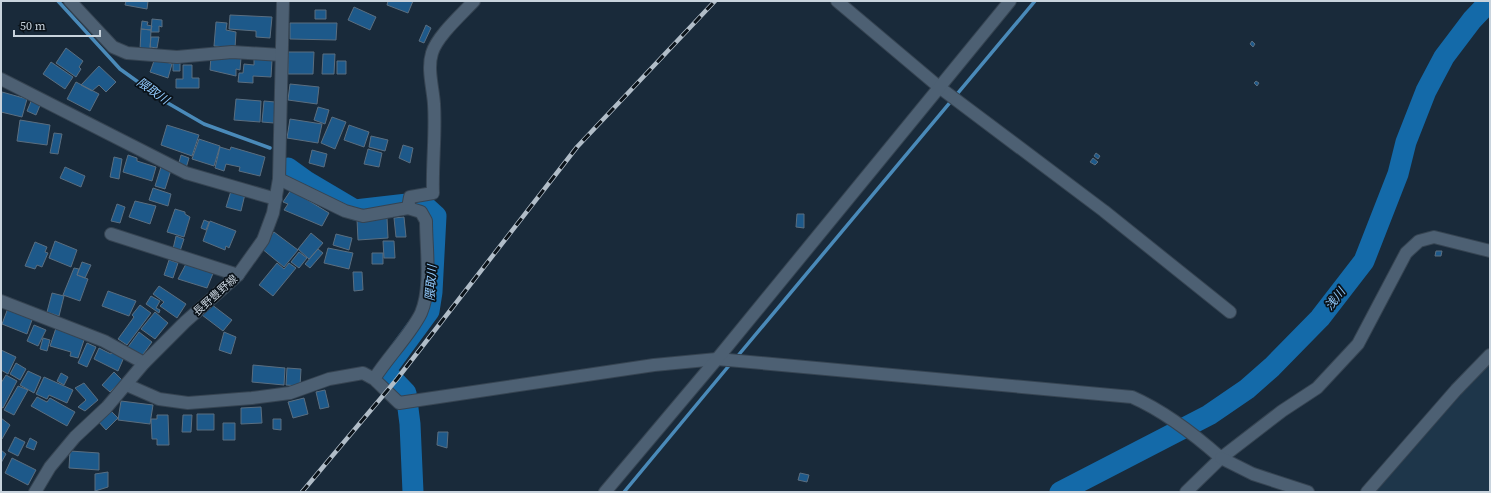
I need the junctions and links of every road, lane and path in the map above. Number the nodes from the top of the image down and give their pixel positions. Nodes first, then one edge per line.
1 (70, 1) edge
2 (283, 1) edge
3 (474, 1) edge
4 (837, 1) edge
5 (1010, 1) edge
6 (281, 54) junction
7 (1, 79) edge
8 (939, 87) junction
9 (279, 179) junction
10 (276, 199) junction
11 (408, 205) junction
12 (111, 234) dead end
13 (1490, 251) edge
14 (238, 275) junction
15 (1, 301) edge
16 (1230, 312) dead end
17 (1490, 355) edge
18 (717, 359) junction
19 (144, 363) junction
20 (374, 379) junction
21 (127, 386) junction
22 (1221, 458) junction
23 (35, 492) edge
24 (605, 492) edge
25 (1186, 492) edge
26 (1308, 492) edge
27 (1367, 492) edge

1 - 6 street
2 - 6 street, 長野豊野線
3 - 11 street
4 - 8 street
5 - 8 street
6 - 9 street, 長野豊野線
7 - 10 street
8 - 16 street
8 - 18 street
9 - 10 street, 長野豊野線
9 - 11 street
10 - 14 street, 長野豊野線
11 - 20 street
12 - 14 street
13 - 22 street
14 - 19 street, 長野豊野線
15 - 19 street
17 - 27 street
18 - 20 street
18 - 22 street
18 - 24 street
19 - 21 street, 長野豊野線
20 - 21 street
21 - 23 street, 長野豊野線
22 - 25 street
22 - 26 street

